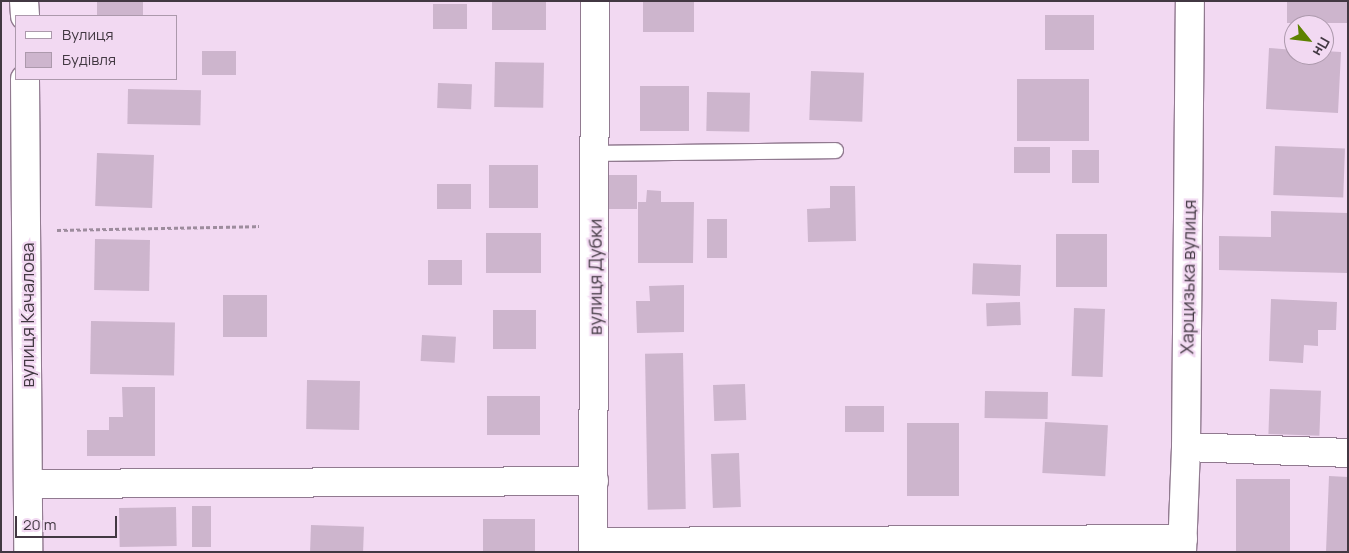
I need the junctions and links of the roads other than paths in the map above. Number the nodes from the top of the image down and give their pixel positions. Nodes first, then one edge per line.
1 (24, 1) edge
2 (595, 1) edge
3 (1190, 1) edge
4 (24, 15) edge
5 (25, 80) edge
6 (835, 150) dead end
7 (596, 153) junction
8 (1186, 447) junction
9 (1348, 453) edge
10 (594, 480) junction
11 (28, 484) junction
12 (1183, 545) edge
13 (593, 547) edge
14 (28, 552) edge

1 - 4 street
2 - 7 street, вулиця Дубки
3 - 8 street, Харцизька вулиця
5 - 11 street, вулиця Качалова
6 - 7 lane
7 - 10 street, вулиця Дубки
8 - 9 street
8 - 12 street, Харцизька вулиця
10 - 11 street
10 - 13 street, вулиця Дубки
11 - 14 street, вулиця Качалова
12 - 13 street

